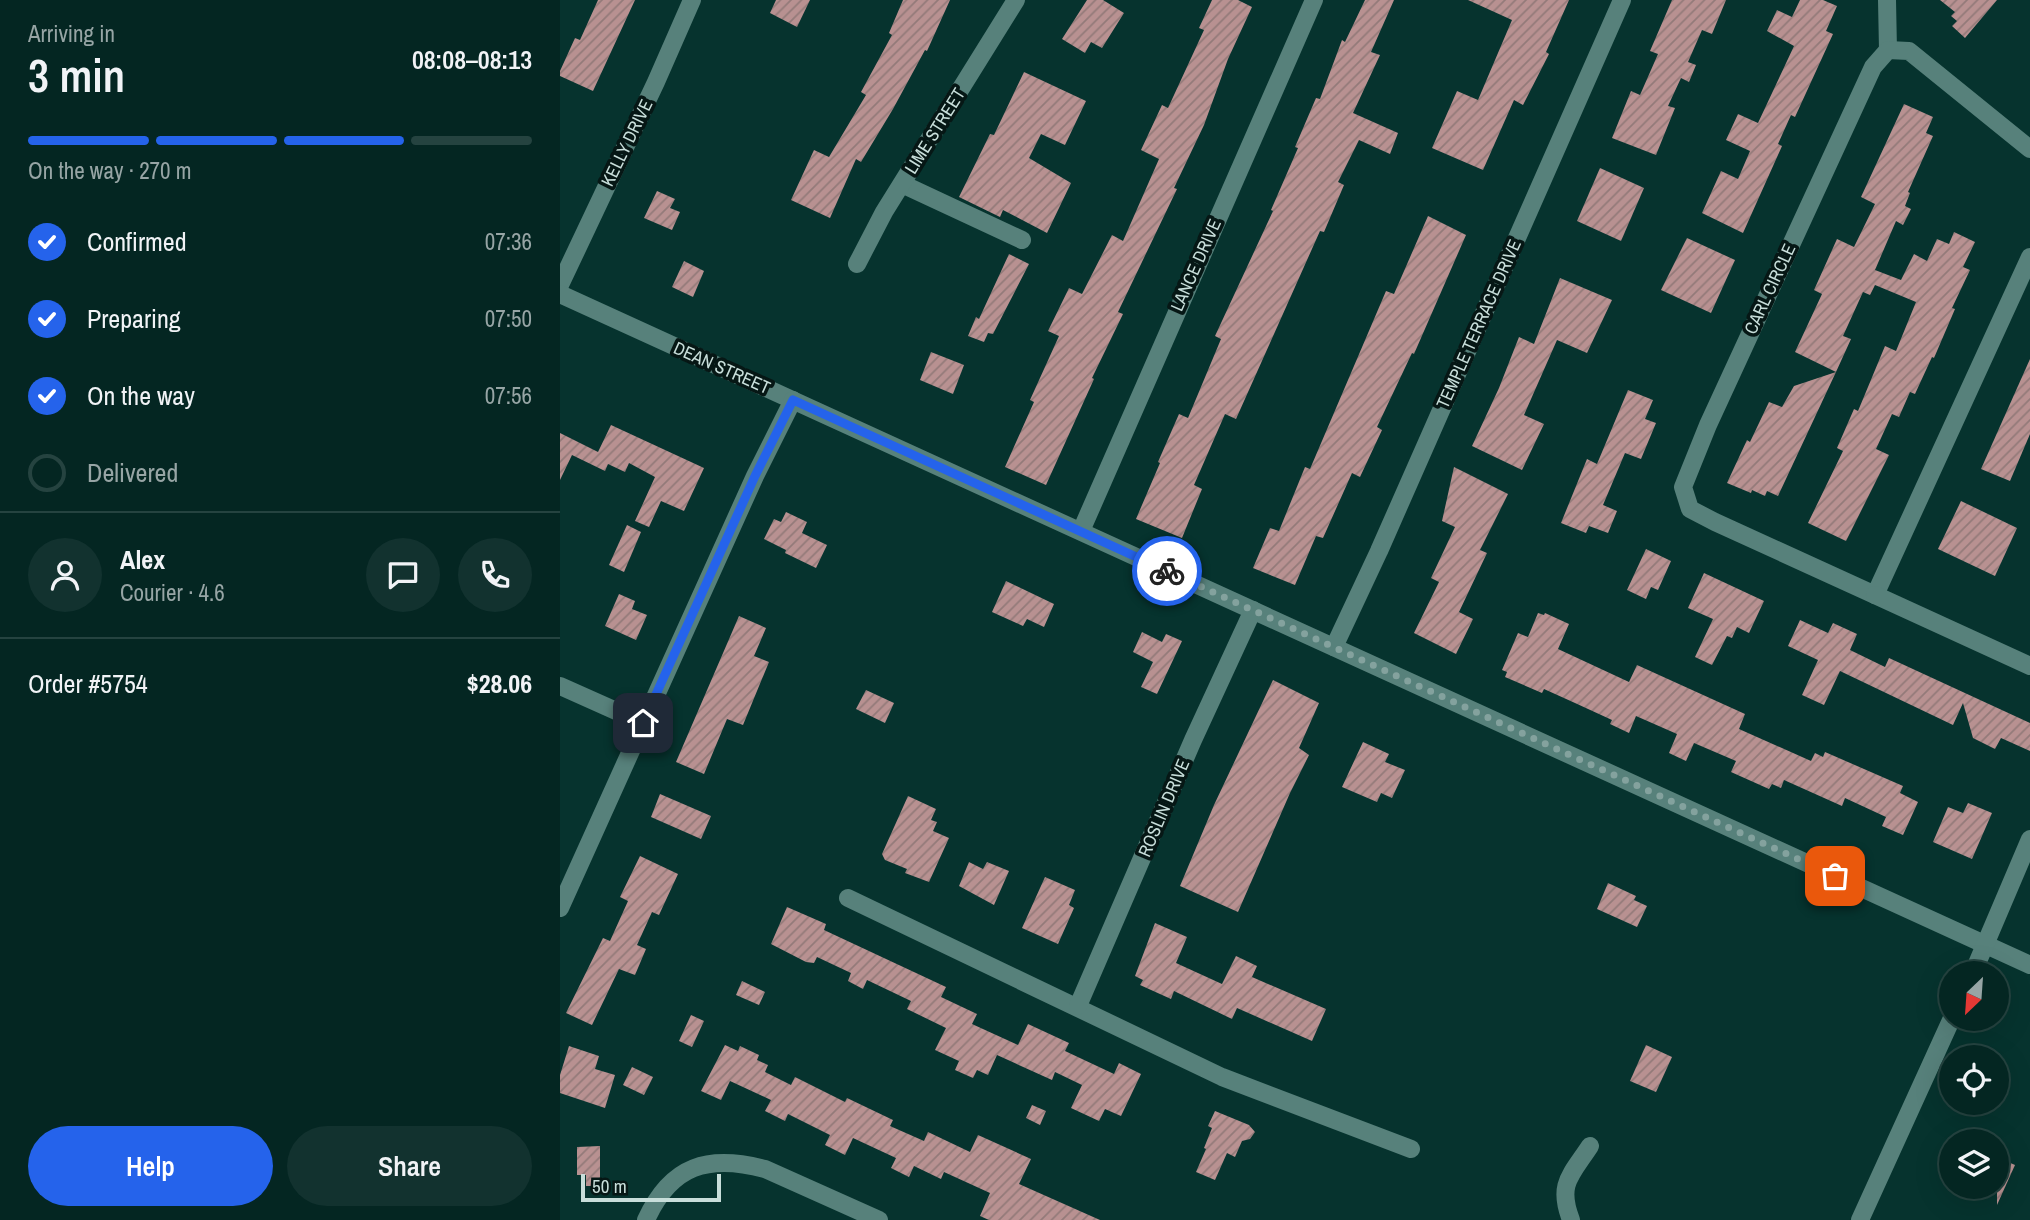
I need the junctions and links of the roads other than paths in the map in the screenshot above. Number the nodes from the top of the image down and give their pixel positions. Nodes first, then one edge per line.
1 (692, 0) edge
2 (1016, 0) edge
3 (1314, 0) edge
4 (1622, 0) edge
5 (1887, 0) edge
6 (1888, 50) junction
7 (2030, 149) edge
8 (902, 184) junction
9 (1022, 240) dead end
10 (2030, 257) edge
11 (857, 264) dead end
12 (560, 285) edge
13 (560, 295) edge
14 (793, 400) junction
15 (1081, 531) junction
16 (1875, 595) junction
17 (1253, 610) junction
18 (1334, 648) junction
19 (2030, 666) edge
20 (560, 686) edge
21 (643, 723) junction
22 (2030, 839) edge
23 (848, 898) dead end
24 (560, 908) edge
25 (1986, 944) junction
26 (1978, 961) edge
27 (2030, 965) edge
28 (1078, 1006) junction
29 (1946, 1031) edge
30 (1590, 1146) dead end
31 (1411, 1149) dead end
32 (646, 1220) edge
33 (879, 1220) edge
34 (1571, 1220) edge
35 (1860, 1220) edge

1 - 12 street, KELLY DRIVE
2 - 8 street, LIME STREET
3 - 15 street, LANCE DRIVE
4 - 18 street, TEMPLE TERRACE DRIVE
5 - 6 street
6 - 7 street
6 - 16 street, CARL CIRCLE
8 - 9 street
8 - 11 street, LIME STREET
10 - 16 street
13 - 14 street, DEAN STREET
14 - 15 street, DEAN STREET
14 - 21 street
15 - 17 street, DEAN STREET
16 - 19 street, CARL CIRCLE
17 - 18 street, DEAN STREET
17 - 28 street, ROSLIN DRIVE
18 - 25 street, DEAN STREET
20 - 21 street
21 - 24 street
22 - 25 street
23 - 28 street
25 - 26 street
25 - 27 street, DEAN STREET
28 - 31 street
29 - 35 street
30 - 34 street
32 - 33 street

